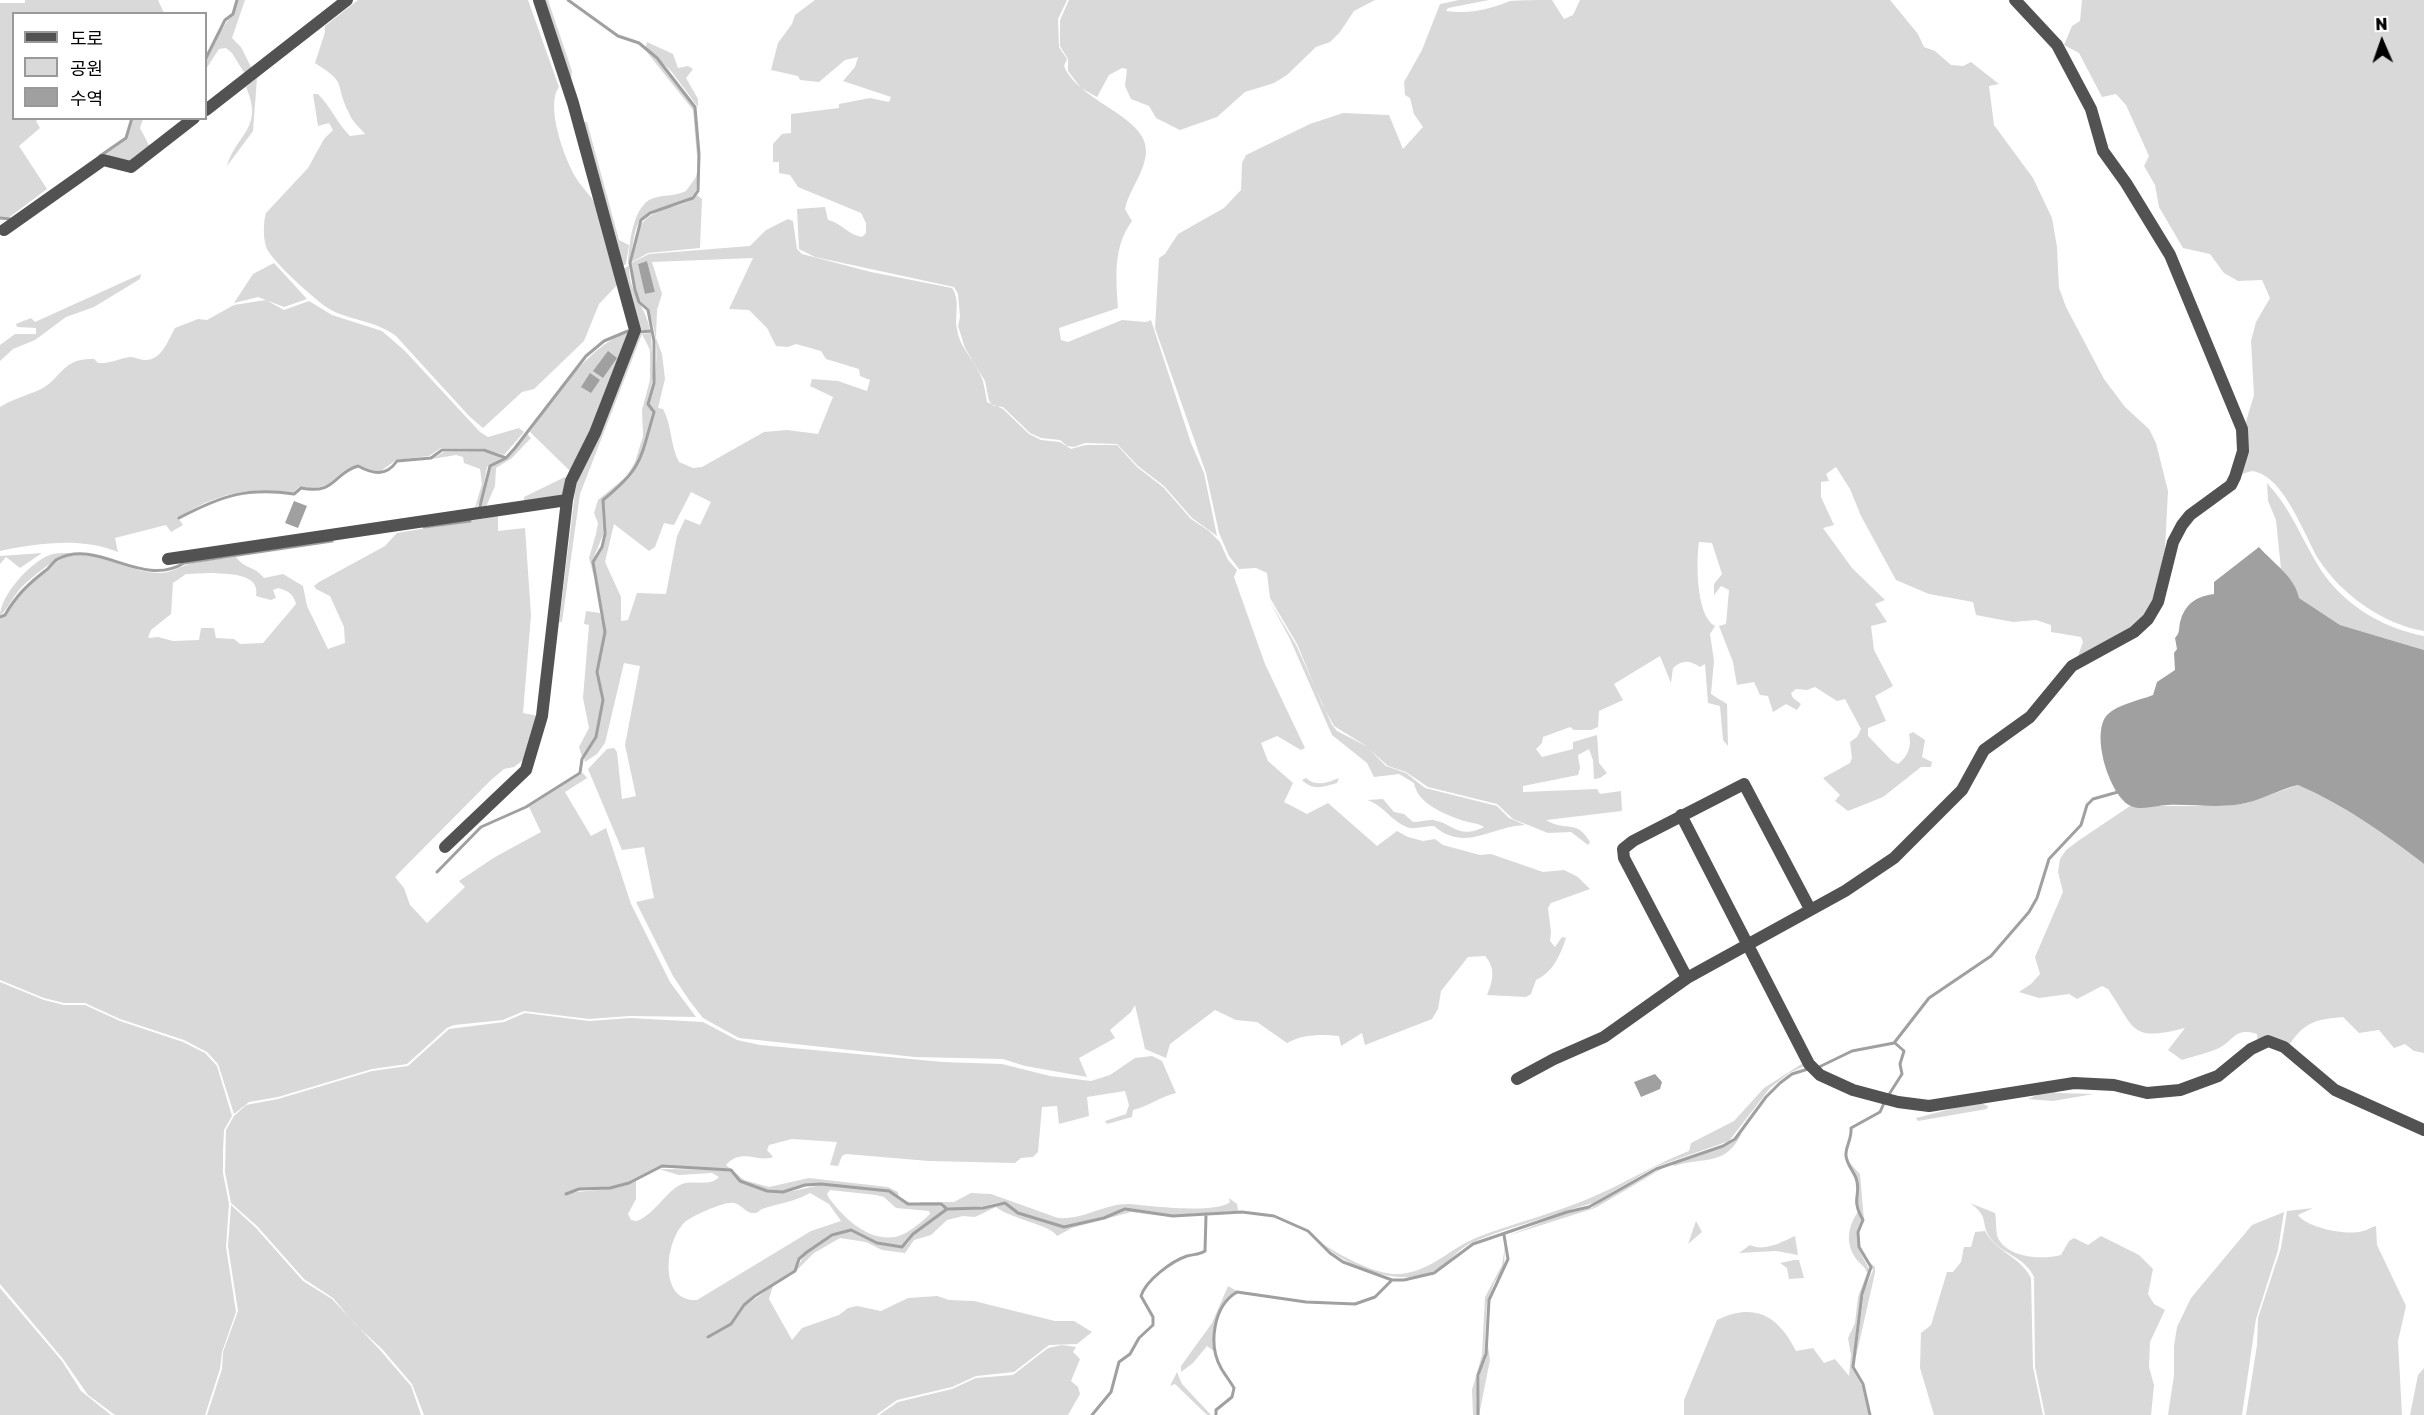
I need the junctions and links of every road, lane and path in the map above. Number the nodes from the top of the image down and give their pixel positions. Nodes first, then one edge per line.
1 (347, 0) edge
2 (539, 0) edge
3 (2015, 0) edge
4 (207, 109) edge
5 (191, 120) edge
6 (4, 230) dead end
7 (567, 500) junction
8 (168, 559) dead end
9 (1681, 814) junction
10 (445, 847) dead end
11 (1810, 909) junction
12 (1746, 944) junction
13 (1687, 978) junction
14 (1518, 1079) dead end
15 (2424, 1130) edge

1 - 4 street
2 - 7 street
3 - 11 street
5 - 6 street
7 - 8 street
7 - 10 street
9 - 11 street
9 - 12 street
9 - 13 street
11 - 12 street
12 - 13 street
12 - 15 street
13 - 14 street

